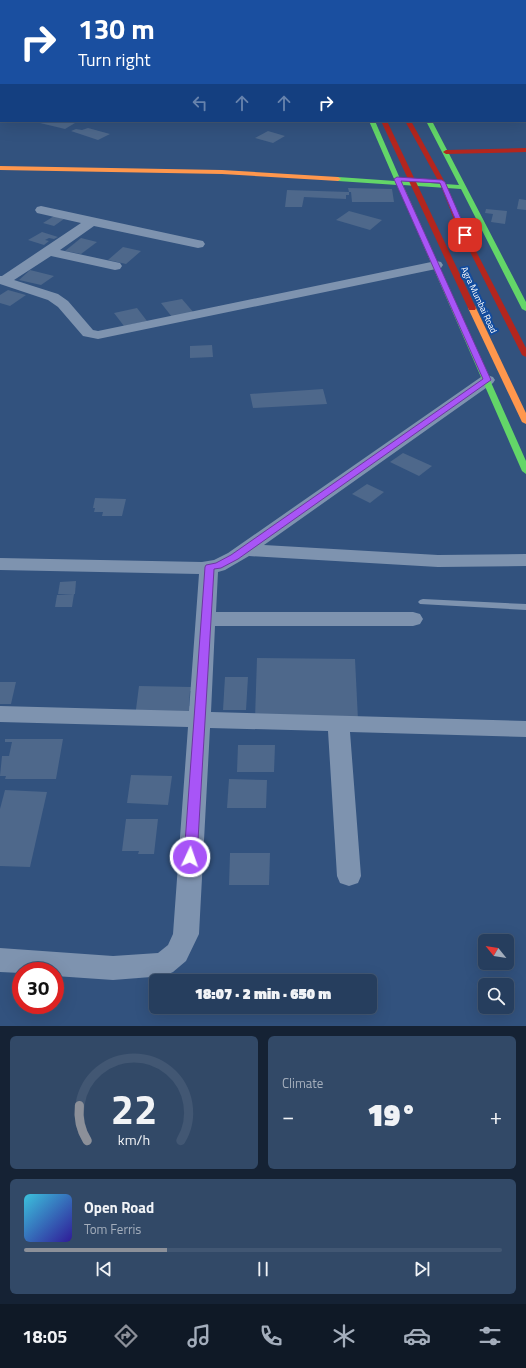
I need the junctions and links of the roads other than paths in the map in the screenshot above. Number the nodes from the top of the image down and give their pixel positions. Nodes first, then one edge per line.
1 (372, 122) edge
2 (384, 122) edge
3 (409, 122) edge
4 (430, 122) edge
5 (526, 150) edge
6 (446, 152) junction
7 (0, 164) edge
8 (0, 168) edge
9 (398, 181) junction
10 (411, 182) junction
11 (443, 184) junction
12 (463, 185) junction
13 (41, 210) dead end
14 (92, 222) junction
15 (198, 244) dead end
16 (48, 252) junction
17 (436, 265) junction
18 (115, 266) dead end
19 (2, 280) edge
20 (526, 309) edge
21 (526, 355) edge
22 (487, 380) junction
23 (526, 422) edge
24 (526, 471) edge
25 (245, 550) junction
26 (526, 560) edge
27 (0, 564) edge
28 (209, 567) junction
29 (526, 607) edge
30 (418, 611) joint
31 (206, 619) junction
32 (0, 714) edge
33 (199, 720) junction
34 (338, 724) junction
35 (526, 729) edge
36 (349, 876) dead end
37 (0, 960) edge

1 - 9 main road
2 - 10 main road, Agra Mumbai Road
3 - 11 main road, Agra Mumbai Road
4 - 6 main road
5 - 6 main road
6 - 12 main road
7 - 9 main road
8 - 9 main road
9 - 10 main road
9 - 17 main road
10 - 11 main road
10 - 23 main road, Agra Mumbai Road
11 - 12 main road
11 - 21 main road, Agra Mumbai Road
12 - 20 main road
13 - 14 street
14 - 15 street
14 - 16 street
16 - 18 street
16 - 19 street
17 - 19 street
17 - 22 main road
22 - 24 main road
22 - 25 street
25 - 26 street
25 - 28 street
27 - 28 street
28 - 31 street
29 - 30 lane
30 - 31 street
31 - 33 street
32 - 33 street
33 - 34 street
33 - 37 street
34 - 35 street
34 - 36 street

